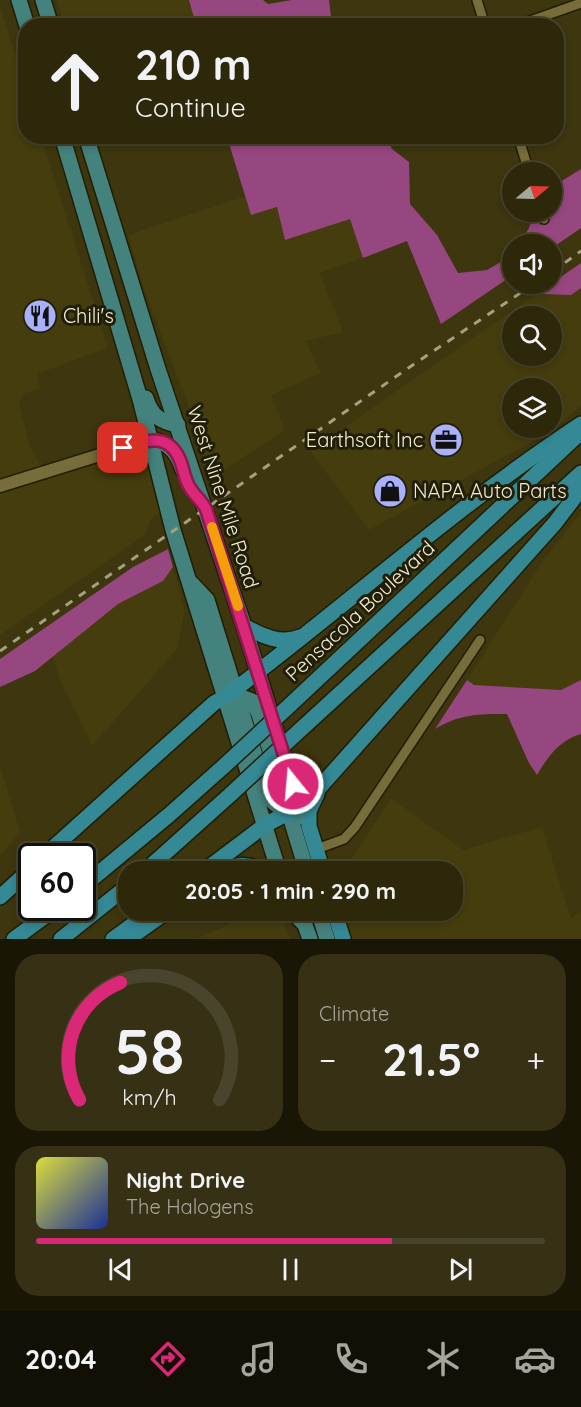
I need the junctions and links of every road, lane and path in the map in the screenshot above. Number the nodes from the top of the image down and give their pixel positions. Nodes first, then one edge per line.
1 (19, 0) edge
2 (30, 0) edge
3 (43, 0) edge
4 (477, 0) edge
5 (581, 3) edge
6 (25, 18) edge
7 (36, 18) edge
8 (49, 18) edge
9 (483, 18) edge
10 (539, 18) edge
11 (64, 144) edge
12 (87, 144) edge
13 (520, 144) edge
14 (526, 162) edge
15 (116, 319) junction
16 (581, 424) edge
17 (178, 425) junction
18 (581, 432) edge
19 (151, 439) junction
20 (581, 473) edge
21 (0, 486) edge
22 (581, 489) edge
23 (201, 500) junction
24 (244, 627) junction
25 (309, 633) junction
26 (480, 640) dead end
27 (258, 672) junction
28 (232, 694) junction
29 (319, 788) junction
30 (292, 809) junction
31 (265, 825) junction
32 (58, 843) edge
33 (314, 850) junction
34 (156, 861) edge
35 (218, 861) edge
36 (276, 861) edge
37 (304, 861) edge
38 (316, 861) edge
39 (318, 861) edge
40 (96, 876) edge
41 (18, 881) edge
42 (118, 894) edge
43 (0, 897) edge
44 (39, 921) edge
45 (137, 921) edge
46 (153, 921) edge
47 (294, 921) edge
48 (301, 921) edge
49 (321, 921) edge
50 (330, 921) edge
51 (337, 921) edge
52 (14, 939) edge
53 (61, 939) edge
54 (113, 939) edge
55 (128, 939) edge
56 (300, 939) edge
57 (310, 939) edge
58 (327, 939) edge
59 (336, 939) edge
60 (343, 939) edge

1 - 6 main road
2 - 7 main road
3 - 8 main road
4 - 9 street
5 - 10 street
11 - 15 main road
12 - 17 main road, West Nine Mile Road
13 - 14 street
15 - 17 main road
15 - 19 main road
16 - 25 highway
17 - 23 main road, West Nine Mile Road
18 - 40 highway, Pensacola Boulevard, bridge
19 - 21 street
19 - 23 main road
19 - 28 main road
20 - 34 highway, bridge
22 - 29 highway
23 - 24 main road, West Nine Mile Road
24 - 25 highway
24 - 27 main road, West Nine Mile Road
25 - 27 highway
26 - 33 street
27 - 28 highway
27 - 30 main road, West Nine Mile Road
28 - 30 main road
28 - 31 main road
28 - 32 highway
29 - 30 highway
29 - 33 highway
30 - 31 highway
30 - 33 main road, West Nine Mile Road
30 - 37 main road
31 - 35 highway
31 - 36 main road
33 - 38 main road, West Nine Mile Road
33 - 39 highway
41 - 43 highway
42 - 53 highway
44 - 52 highway
45 - 54 highway
46 - 55 highway
47 - 56 main road
48 - 57 main road
49 - 58 main road
50 - 59 main road
51 - 60 highway

